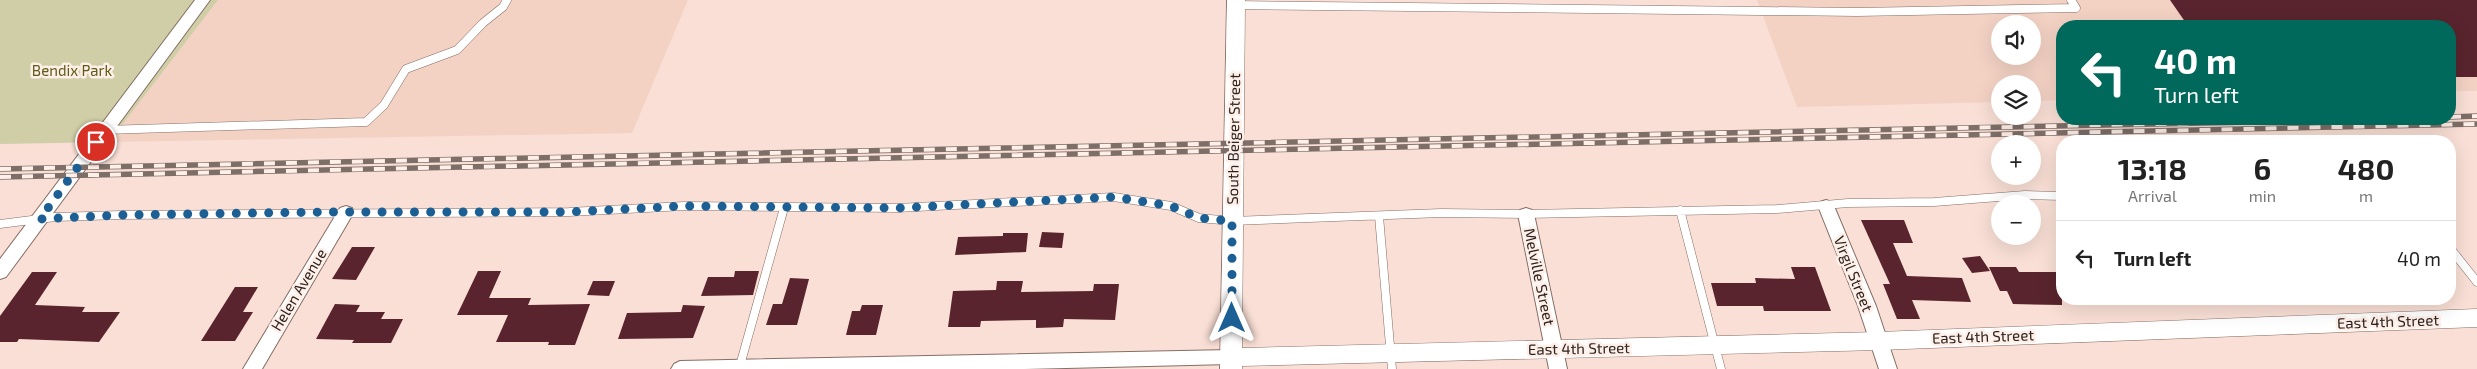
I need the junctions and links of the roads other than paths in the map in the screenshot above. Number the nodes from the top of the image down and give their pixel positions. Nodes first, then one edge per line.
1 (203, 0) edge
2 (506, 0) edge
3 (2071, 0) edge
4 (1236, 2) edge
5 (105, 130) junction
6 (2056, 196) edge
7 (1826, 206) junction
8 (784, 208) junction
9 (1680, 210) junction
10 (346, 212) junction
11 (1526, 214) junction
12 (1379, 216) junction
13 (40, 219) junction
14 (1232, 221) junction
15 (0, 224) edge
16 (2456, 256) edge
17 (0, 272) edge
18 (2477, 282) edge
19 (2477, 318) edge
20 (1879, 341) junction
21 (1714, 346) junction
22 (1557, 359) edge
23 (1391, 361) edge
24 (1231, 363) edge
25 (1066, 365) edge
26 (903, 367) edge
27 (739, 368) edge
28 (252, 369) edge
29 (680, 369) edge
30 (1721, 369) edge
31 (1888, 369) edge

1 - 5 street
2 - 5 lane
3 - 4 lane
4 - 14 street, South Beiger Street
5 - 13 street
6 - 7 lane
7 - 9 lane
7 - 20 street, Virgil Street
8 - 10 lane
8 - 14 lane
8 - 27 lane
9 - 11 lane
9 - 21 lane
10 - 13 lane
10 - 28 street, Helen Avenue
11 - 12 lane
11 - 22 street, Melville Street
12 - 14 lane
12 - 23 lane
13 - 15 lane
13 - 17 street
14 - 24 street, South Beiger Street
16 - 18 lane
19 - 20 street, East 4th Street
20 - 21 street, East 4th Street
20 - 31 street, Virgil Street
21 - 22 street, East 4th Street
21 - 30 lane
22 - 23 street, East 4th Street
23 - 24 street, East 4th Street
24 - 25 street, East 4th Street
25 - 26 street, East 4th Street
26 - 27 street, East 4th Street
27 - 29 street, East 4th Street

